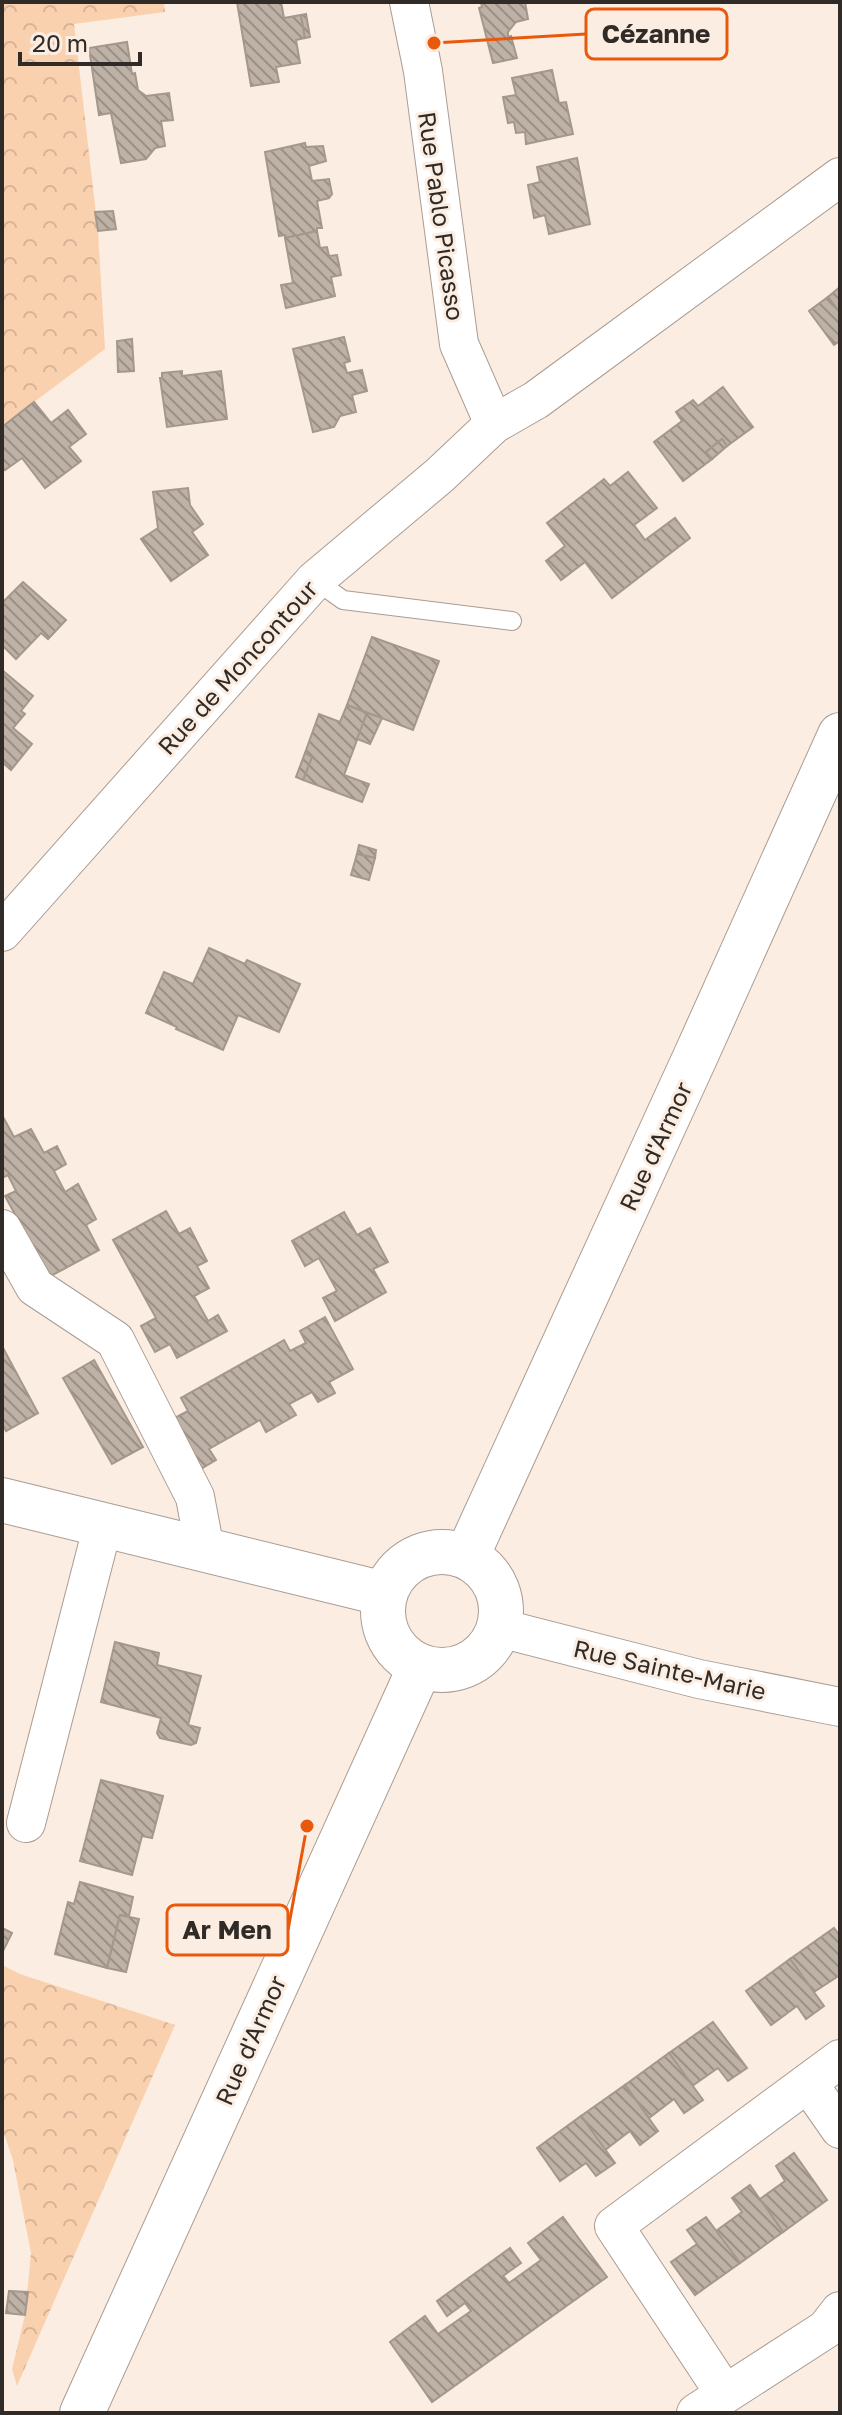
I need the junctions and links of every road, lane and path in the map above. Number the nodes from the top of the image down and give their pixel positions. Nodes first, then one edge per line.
1 (409, 2) edge
2 (840, 177) edge
3 (494, 424) junction
4 (315, 580) junction
5 (512, 621) dead end
6 (840, 735) edge
7 (2, 932) edge
8 (2, 1229) edge
9 (2, 1500) edge
10 (103, 1525) junction
11 (205, 1550) junction
12 (467, 1556) junction
13 (385, 1594) junction
14 (500, 1628) junction
15 (420, 1667) junction
16 (840, 1707) edge
17 (26, 1823) dead end
18 (840, 2059) edge
19 (808, 2083) junction
20 (840, 2129) edge
21 (840, 2311) edge
22 (711, 2404) edge
23 (82, 2413) edge

1 - 3 street, Rue Pablo Picasso
2 - 3 street, Rue de Moncontour
3 - 4 street, Rue de Moncontour
4 - 5 lane
4 - 7 street, Rue de Moncontour
6 - 12 main road, Rue d'Armor
8 - 11 street
9 - 10 main road
10 - 11 main road
10 - 17 street
11 - 13 main road
12 - 13 main road
12 - 14 main road
13 - 15 main road
14 - 15 main road
14 - 16 street, Rue Sainte-Marie
15 - 23 main road, Rue d'Armor
18 - 19 street
19 - 20 street
19 - 22 street
21 - 22 street

